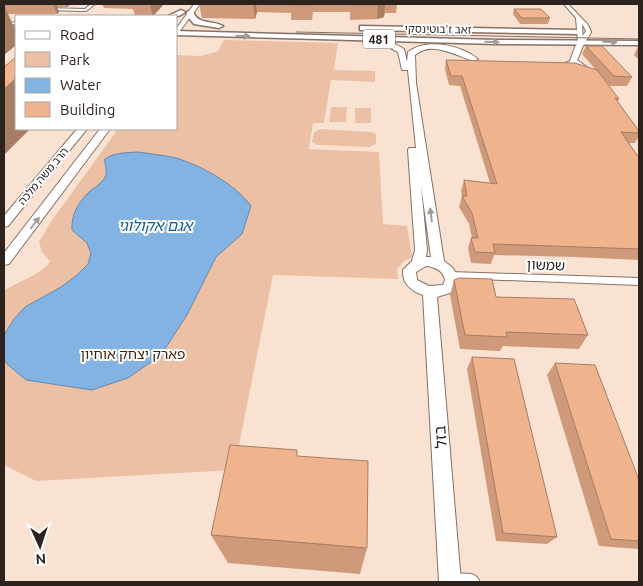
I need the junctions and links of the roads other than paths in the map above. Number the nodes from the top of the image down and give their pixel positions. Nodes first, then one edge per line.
1 (82, 4) edge
2 (93, 4) edge
3 (188, 4) edge
4 (197, 4) edge
5 (566, 4) edge
6 (42, 9) dead end
7 (76, 10) junction
8 (191, 12) junction
9 (178, 14) edge
10 (179, 25) edge
11 (219, 26) junction
12 (297, 28) dead end
13 (356, 28) dead end
14 (584, 32) junction
15 (600, 32) dead end
16 (178, 34) edge
17 (225, 35) junction
18 (295, 37) junction
19 (178, 42) edge
20 (581, 42) junction
21 (639, 43) edge
22 (387, 44) junction
23 (428, 47) junction
24 (474, 59) edge
25 (575, 61) junction
26 (551, 68) edge
27 (560, 68) junction
28 (595, 75) junction
29 (600, 83) edge
30 (81, 130) edge
31 (104, 130) edge
32 (4, 223) edge
33 (4, 261) edge
34 (418, 262) junction
35 (438, 263) junction
36 (451, 275) junction
37 (639, 282) edge
38 (430, 292) junction
39 (450, 582) edge
40 (472, 582) edge

1 - 7 street
2 - 7 street
3 - 9 street
4 - 8 street
5 - 14 street
6 - 7 street
8 - 10 street
8 - 11 main road
10 - 11 main road
11 - 12 main road
13 - 14 main road, זאב ז'בוטינסקי / 481
14 - 15 main road, זאב ז'בוטינסקי / 481
14 - 20 street
16 - 17 main road, זאב ז'בוטינסקי / 481
17 -> 18 main road, זאב ז'בוטינסקי / 481
17 - 19 main road
18 -> 20 main road, זאב ז'בוטינסקי / 481
18 - 22 main road
20 -> 21 main road, זאב ז'בוטינסקי / 481
20 - 25 street
22 - 23 main road
22 - 34 street
23 - 24 street
35 -> 23 street
25 - 27 street
25 - 28 street
26 - 27 street
27 - 28 street
28 - 29 street
30 - 32 street, הרב משה מלכה
33 -> 31 street, הרב משה מלכה
34 - 35 street
34 - 38 street
35 - 36 street
36 - 37 street, שמשון
36 - 38 street
38 - 39 street, בזל
39 - 40 street

